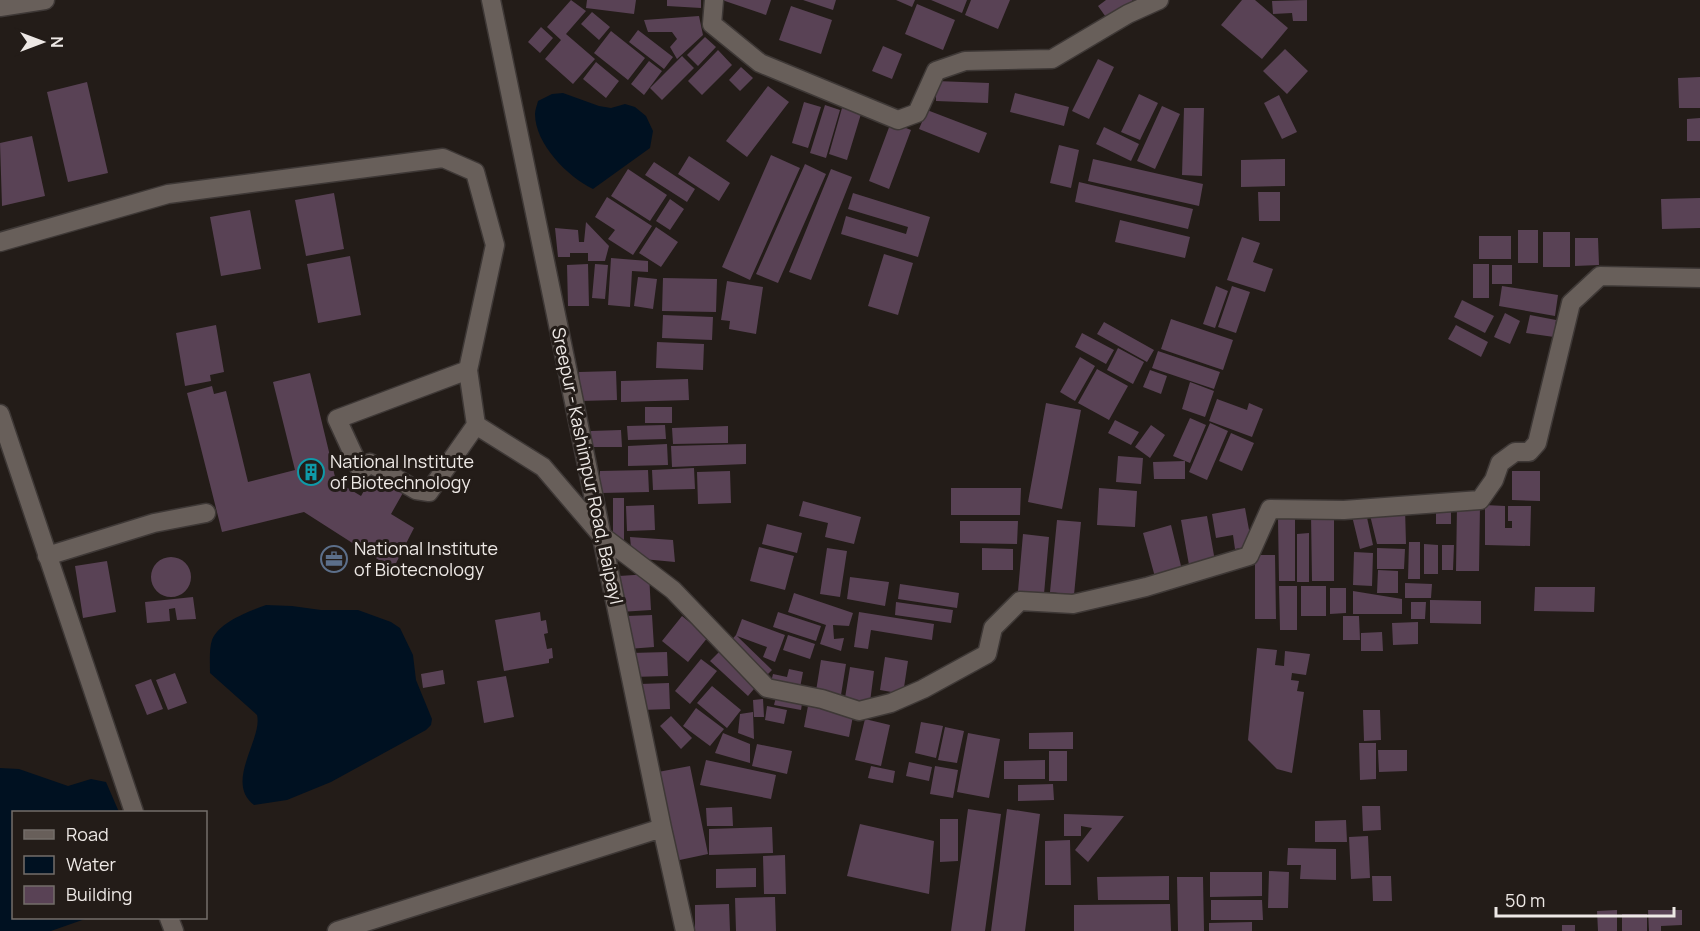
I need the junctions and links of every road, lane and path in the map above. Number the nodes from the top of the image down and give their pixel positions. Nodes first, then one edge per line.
1 (45, 0) edge
2 (490, 0) edge
3 (714, 0) edge
4 (1160, 0) edge
5 (0, 7) edge
6 (0, 242) edge
7 (1700, 278) edge
8 (468, 370) junction
9 (0, 414) edge
10 (476, 424) junction
11 (206, 513) dead end
12 (602, 536) junction
13 (47, 555) junction
14 (133, 811) edge
15 (662, 828) junction
16 (337, 931) edge
17 (685, 931) edge

1 - 5 street
2 - 12 street, Sreepur - Kashimpur Road, Baipayl
3 - 4 street
6 - 8 street
7 - 12 street
8 - 10 street
8 - 10 street
9 - 13 street
10 - 12 street
11 - 13 street
12 - 15 street, Sreepur - Kashimpur Road, Baipayl
13 - 14 street
15 - 16 street
15 - 17 street, Sreepur - Kashimpur Road, Baipayl

